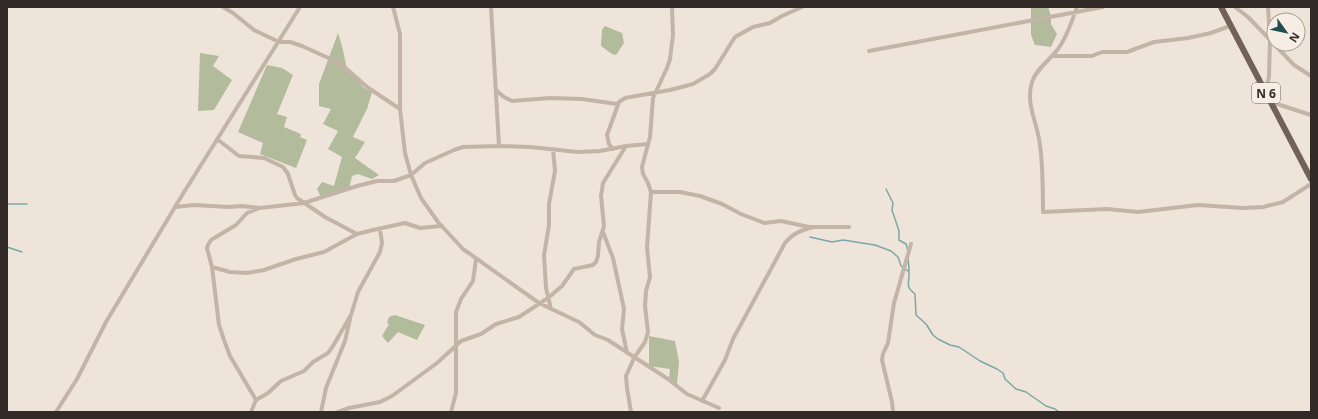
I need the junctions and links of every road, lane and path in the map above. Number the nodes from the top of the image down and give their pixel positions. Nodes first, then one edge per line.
1 (223, 7) edge
2 (300, 7) edge
3 (393, 7) edge
4 (491, 7) edge
5 (672, 7) edge
6 (802, 7) edge
7 (1077, 7) edge
8 (1103, 7) edge
9 (1221, 7) edge
10 (1235, 7) edge
11 (1075, 12) junction
12 (1230, 26) junction
13 (1266, 35) edge
14 (279, 42) junction
15 (869, 51) dead end
16 (1270, 52) edge
17 (1282, 52) edge
18 (1052, 56) junction
19 (1311, 76) edge
20 (496, 90) junction
21 (655, 93) junction
22 (1266, 94) junction
23 (1270, 102) junction
24 (617, 104) junction
25 (400, 109) junction
26 (1311, 115) edge
27 (218, 139) junction
28 (648, 144) junction
29 (499, 146) junction
30 (626, 146) junction
31 (613, 148) junction
32 (553, 150) junction
33 (411, 175) junction
34 (1311, 179) edge
35 (1311, 184) edge
36 (651, 192) junction
37 (304, 203) junction
38 (175, 207) junction
39 (260, 208) junction
40 (442, 226) junction
41 (814, 227) junction
42 (849, 227) dead end
43 (380, 229) junction
44 (603, 232) junction
45 (357, 234) junction
46 (911, 244) dead end
47 (476, 259) junction
48 (212, 267) junction
49 (548, 298) junction
50 (539, 303) junction
51 (551, 309) junction
52 (351, 315) junction
53 (456, 344) junction
54 (627, 353) junction
55 (634, 358) junction
56 (256, 400) junction
57 (702, 401) junction
58 (719, 408) dead end
59 (56, 412) edge
60 (251, 412) edge
61 (321, 412) edge
62 (338, 412) edge
63 (451, 412) edge
64 (631, 412) edge
65 (894, 412) edge

1 - 14 street
2 - 14 street
3 - 25 street
4 - 20 street
5 - 21 street
6 - 21 street
7 - 11 street
8 - 11 street
9 - 12 main road, N 6
10 - 13 street
11 - 15 street
11 - 18 street
12 - 18 street
12 - 22 main road, N 6
14 - 25 street
14 - 27 street
16 - 22 street
17 - 19 street
18 - 35 street
20 - 24 street
20 - 29 street
21 - 24 street
21 - 28 street
22 - 23 main road, N 6
23 - 26 street
23 - 34 main road, N 6
24 - 31 street
25 - 33 street
27 - 37 street
27 - 38 street
28 - 30 street
28 - 36 street
29 - 32 street
29 - 33 street
30 - 31 street
30 - 44 street
31 - 32 street
32 - 49 street
33 - 37 street
33 - 40 street
36 - 41 street
36 - 55 street
37 - 39 street
37 - 45 street
38 - 39 street
38 - 59 street
39 - 48 street
40 - 43 street
40 - 47 street
41 - 42 street
41 - 57 street
43 - 45 street
43 - 52 street
44 - 49 street
44 - 54 street
45 - 48 street
46 - 65 street
47 - 50 street
47 - 53 street
48 - 56 street
49 - 50 street
49 - 51 street
50 - 51 street
50 - 53 street
51 - 54 street
52 - 56 street
52 - 61 street
53 - 62 street
53 - 63 street
54 - 55 street
55 - 57 street
55 - 64 street
56 - 60 street
57 - 58 street

